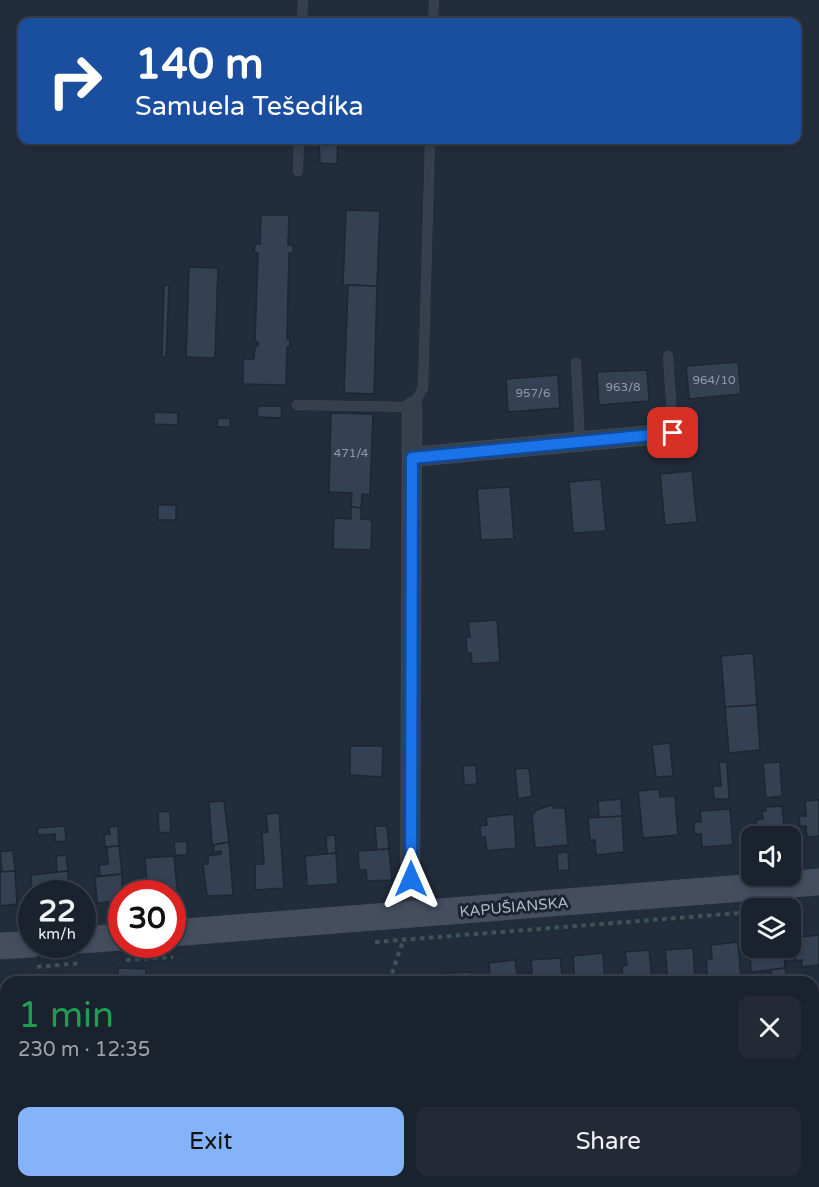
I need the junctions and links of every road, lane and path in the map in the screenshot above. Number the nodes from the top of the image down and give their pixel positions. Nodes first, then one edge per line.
1 (303, 0) edge
2 (434, 0) edge
3 (303, 18) edge
4 (433, 18) edge
5 (299, 144) edge
6 (430, 144) edge
7 (298, 171) dead end
8 (668, 357) dead end
9 (576, 363) dead end
10 (297, 405) dead end
11 (412, 407) junction
12 (673, 433) joint
13 (580, 442) junction
14 (412, 458) junction
15 (819, 882) edge
16 (410, 914) junction
17 (186, 932) edge
18 (18, 945) edge
19 (0, 946) edge
20 (391, 976) edge

1 - 3 lane
2 - 4 lane
5 - 7 lane
6 - 11 lane
8 - 12 lane
9 - 13 lane
10 - 11 lane
11 - 14 street
12 - 13 street
13 - 14 street
14 - 16 street
15 - 16 main road, KAPUŠIANSKA
16 - 17 main road, KAPUŠIANSKA
16 - 20 path
18 - 19 main road

